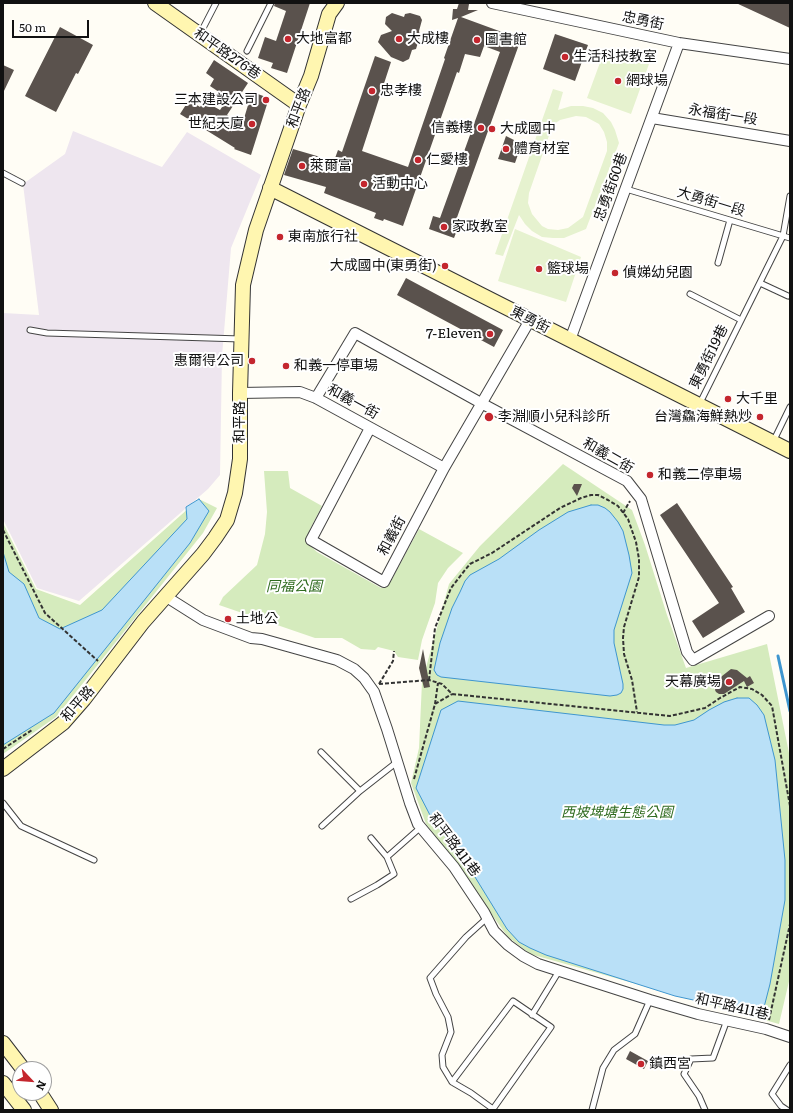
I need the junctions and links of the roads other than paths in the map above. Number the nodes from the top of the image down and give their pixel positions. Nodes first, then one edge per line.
1 (155, 3) edge
2 (216, 3) edge
3 (272, 3) edge
4 (337, 3) edge
5 (492, 3) edge
6 (200, 34) junction
7 (679, 43) junction
8 (247, 51) dead end
9 (790, 59) edge
10 (299, 105) junction
11 (652, 118) junction
12 (790, 140) edge
13 (3, 173) edge
14 (22, 182) dead end
15 (270, 188) junction
16 (626, 189) junction
17 (790, 196) edge
18 (730, 220) junction
19 (783, 236) junction
20 (790, 238) edge
21 (718, 263) dead end
22 (760, 283) junction
23 (690, 294) dead end
24 (788, 296) dead end
25 (530, 320) junction
26 (741, 320) junction
27 (30, 330) dead end
28 (241, 339) junction
29 (570, 340) junction
30 (240, 393) junction
31 (316, 398) junction
32 (481, 403) junction
33 (699, 405) junction
34 (790, 407) edge
35 (370, 428) junction
36 (773, 442) junction
37 (790, 451) edge
38 (444, 468) junction
39 (165, 596) junction
40 (769, 616) dead end
41 (321, 752) dead end
42 (397, 762) junction
43 (3, 769) edge
44 (360, 791) junction
45 (3, 803) edge
46 (322, 826) dead end
47 (421, 827) junction
48 (370, 838) dead end
49 (387, 857) junction
50 (94, 860) dead end
51 (351, 899) dead end
52 (487, 918) junction
53 (559, 971) junction
54 (650, 1000) junction
55 (532, 1015) junction
56 (727, 1020) junction
57 (790, 1038) edge
58 (3, 1043) edge
59 (17, 1061) edge
60 (790, 1065) edge
61 (452, 1082) junction
62 (3, 1083) edge
63 (45, 1101) edge
64 (493, 1109) edge
65 (24, 1110) edge
66 (51, 1110) edge
67 (592, 1110) edge
68 (705, 1110) edge
69 (787, 1110) edge

1 - 6 street, 和平路276巷
2 - 6 lane
3 - 8 lane
4 - 10 street, 和平路
5 - 7 street, 忠勇街
6 - 10 street, 和平路276巷
7 - 9 street, 忠勇街
7 - 11 street, 忠勇街60巷
10 - 15 street, 和平路
11 - 12 street, 永福街一段
11 - 16 street, 忠勇街60巷
13 - 14 lane
15 - 25 street, 東勇街
15 - 28 street, 和平路
16 - 18 lane, 大勇街一段
16 - 29 street, 忠勇街60巷
17 - 19 lane, 東勇街19巷
18 - 19 lane, 大勇街一段
18 - 21 lane
19 - 20 lane, 大勇街一段
19 - 22 lane, 東勇街19巷
22 - 24 lane
22 - 26 lane, 東勇街19巷
23 - 26 lane
25 - 29 street, 東勇街
25 - 32 street, 和義街
26 - 33 lane, 東勇街19巷
27 - 28 lane
28 - 30 street, 和平路
29 - 33 street, 東勇街
30 - 31 street, 和義一街
30 - 39 street, 和平路
31 - 32 street, 和義二街
31 - 35 street, 和義一街
32 - 38 street, 和義街
32 - 40 street, 和義二街
33 - 36 street, 東勇街
34 - 36 lane
35 - 38 street, 和義一街
35 - 38 street, 和義街
36 - 37 street, 東勇街
39 - 42 street, 和平路411巷
39 - 43 street, 和平路
41 - 44 lane
42 - 44 lane
42 - 47 street, 和平路411巷
44 - 46 lane
45 - 50 lane
47 - 49 lane
47 - 52 street, 和平路411巷
48 - 49 lane
49 - 51 lane
52 - 53 street, 和平路411巷
52 - 61 lane
53 - 54 street, 和平路411巷
53 - 55 lane
54 - 56 street, 和平路411巷
54 - 67 lane
55 - 61 lane
55 - 64 lane
56 - 57 street, 和平路411巷
56 - 68 lane
58 - 59 street
60 - 69 lane
61 - 64 lane
62 - 65 street
63 - 66 street

